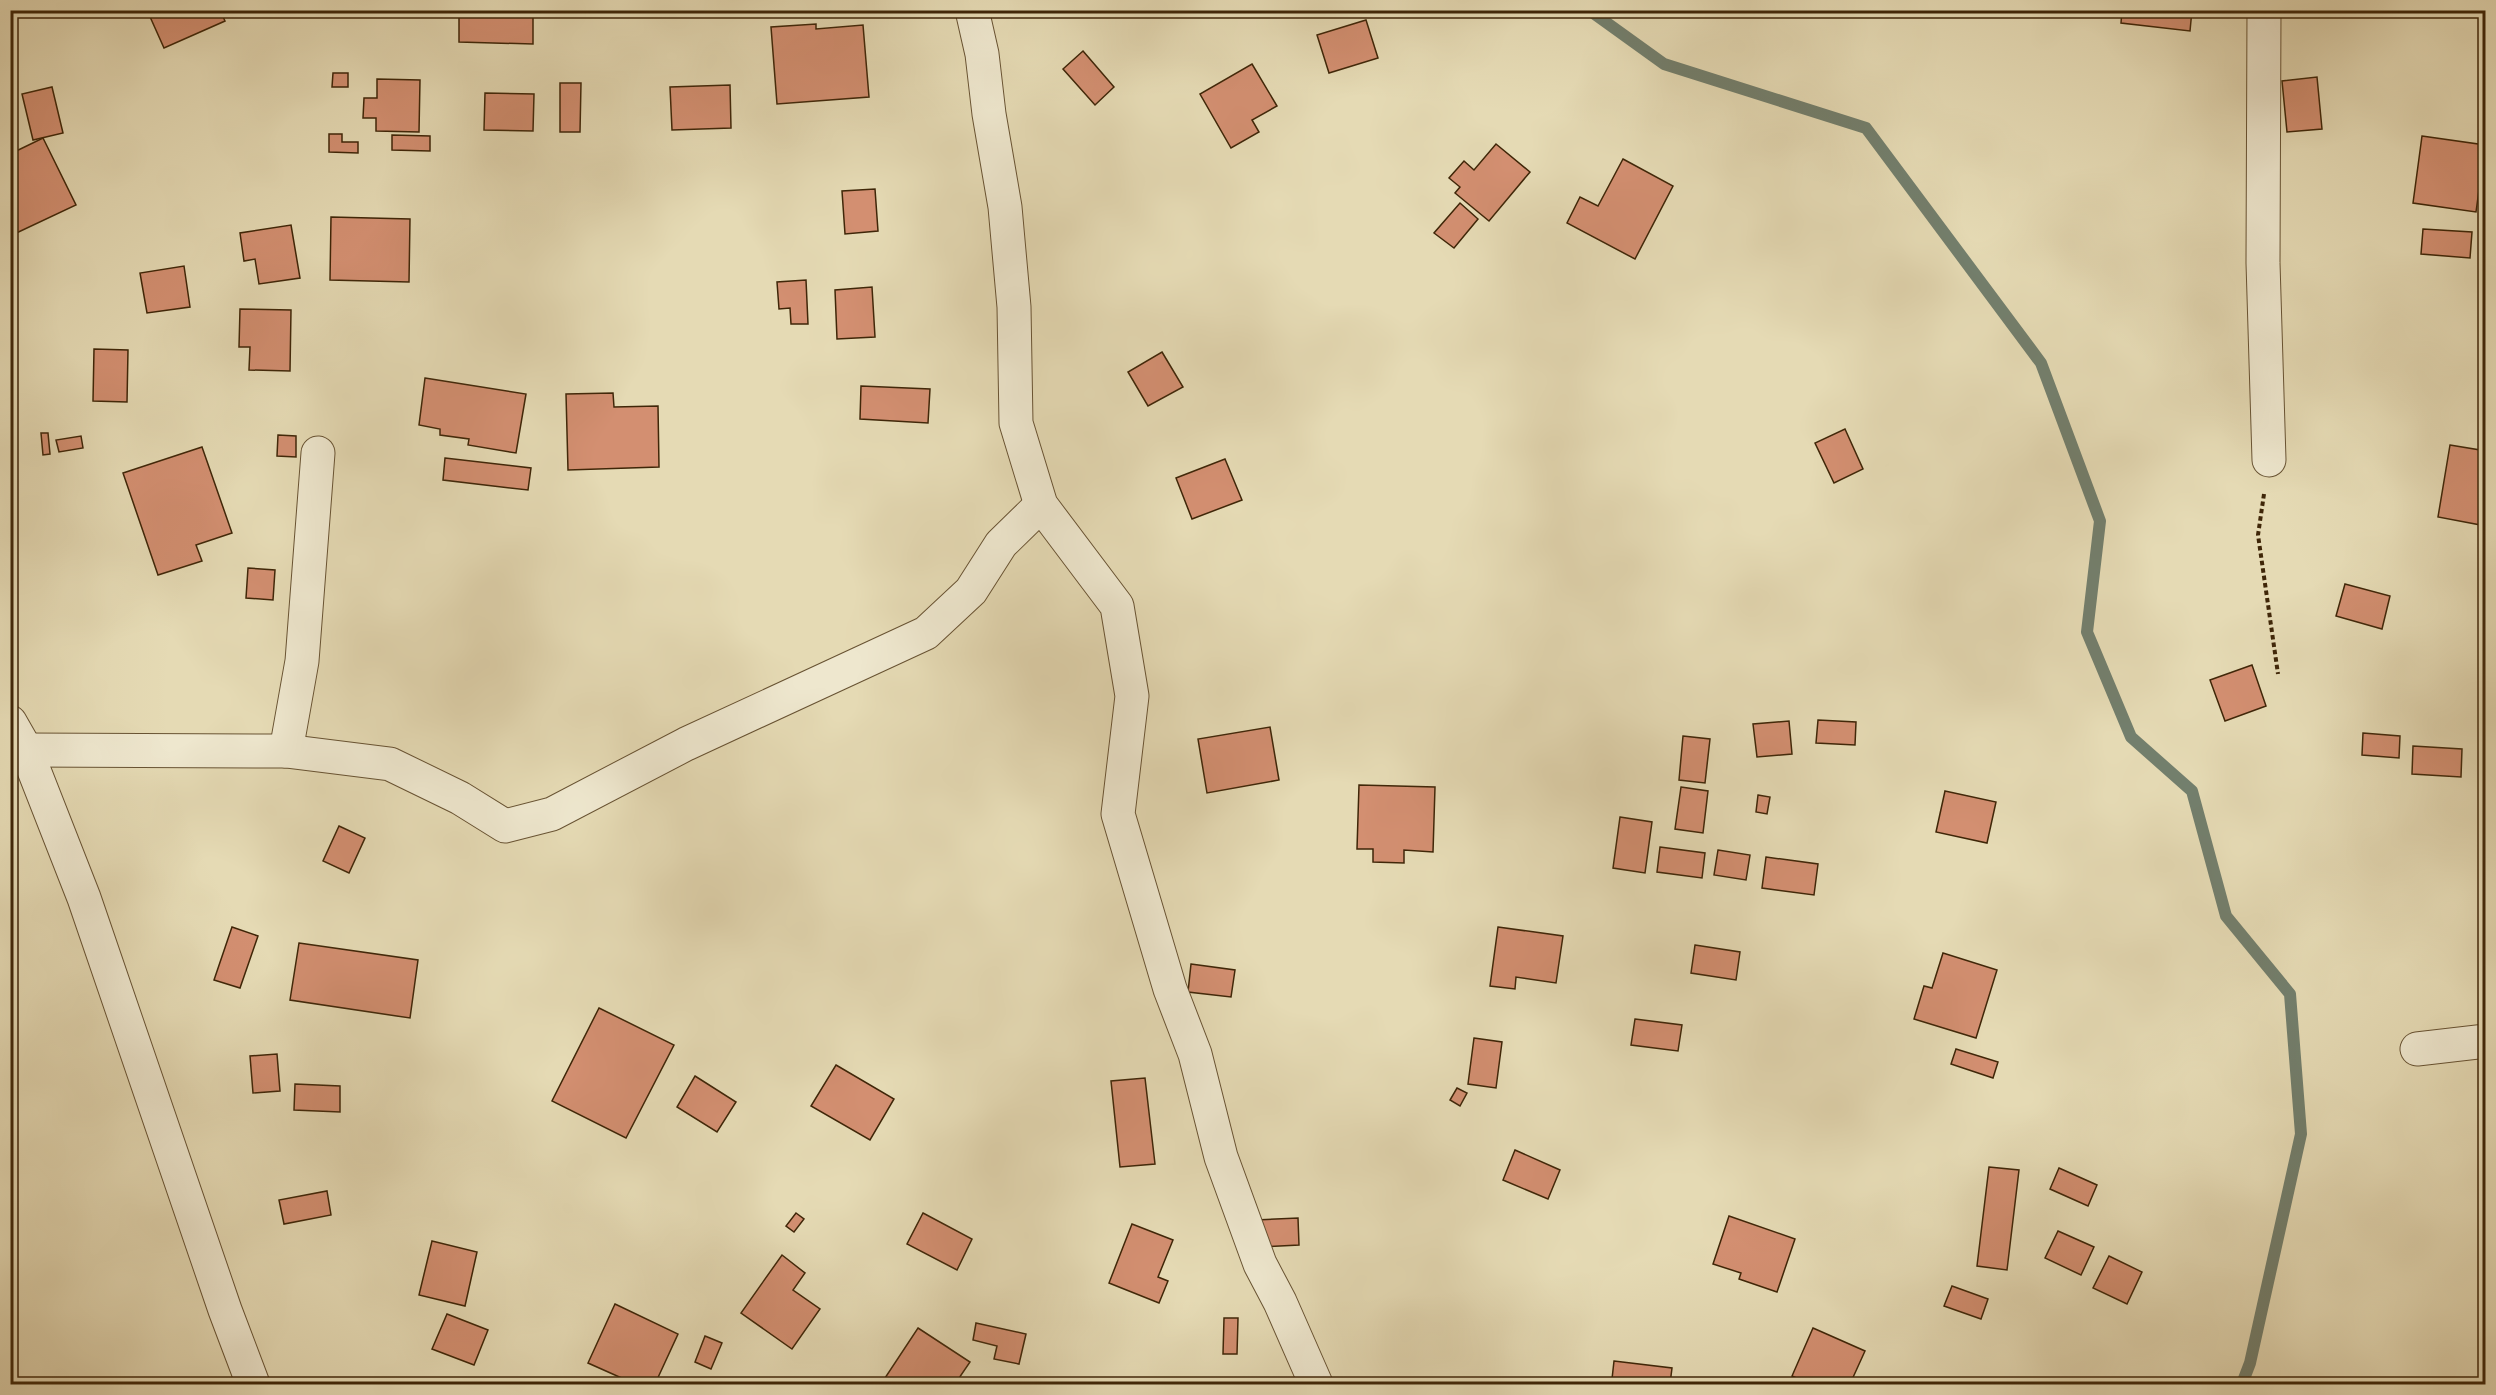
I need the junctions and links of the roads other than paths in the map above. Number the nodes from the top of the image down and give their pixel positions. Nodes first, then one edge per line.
1 (972, 10) edge
2 (2264, 10) edge
3 (318, 453) dead end
4 (2269, 460) road end
5 (1041, 505) junction
6 (18, 736) edge
7 (286, 751) junction
8 (2486, 1041) edge
9 (2417, 1049) dead end
10 (253, 1384) edge
11 (1316, 1384) edge

1 - 5 street
2 - 4 street
3 - 7 street
5 - 7 street
5 - 11 street
6 - 7 street
6 - 10 street
8 - 9 street

